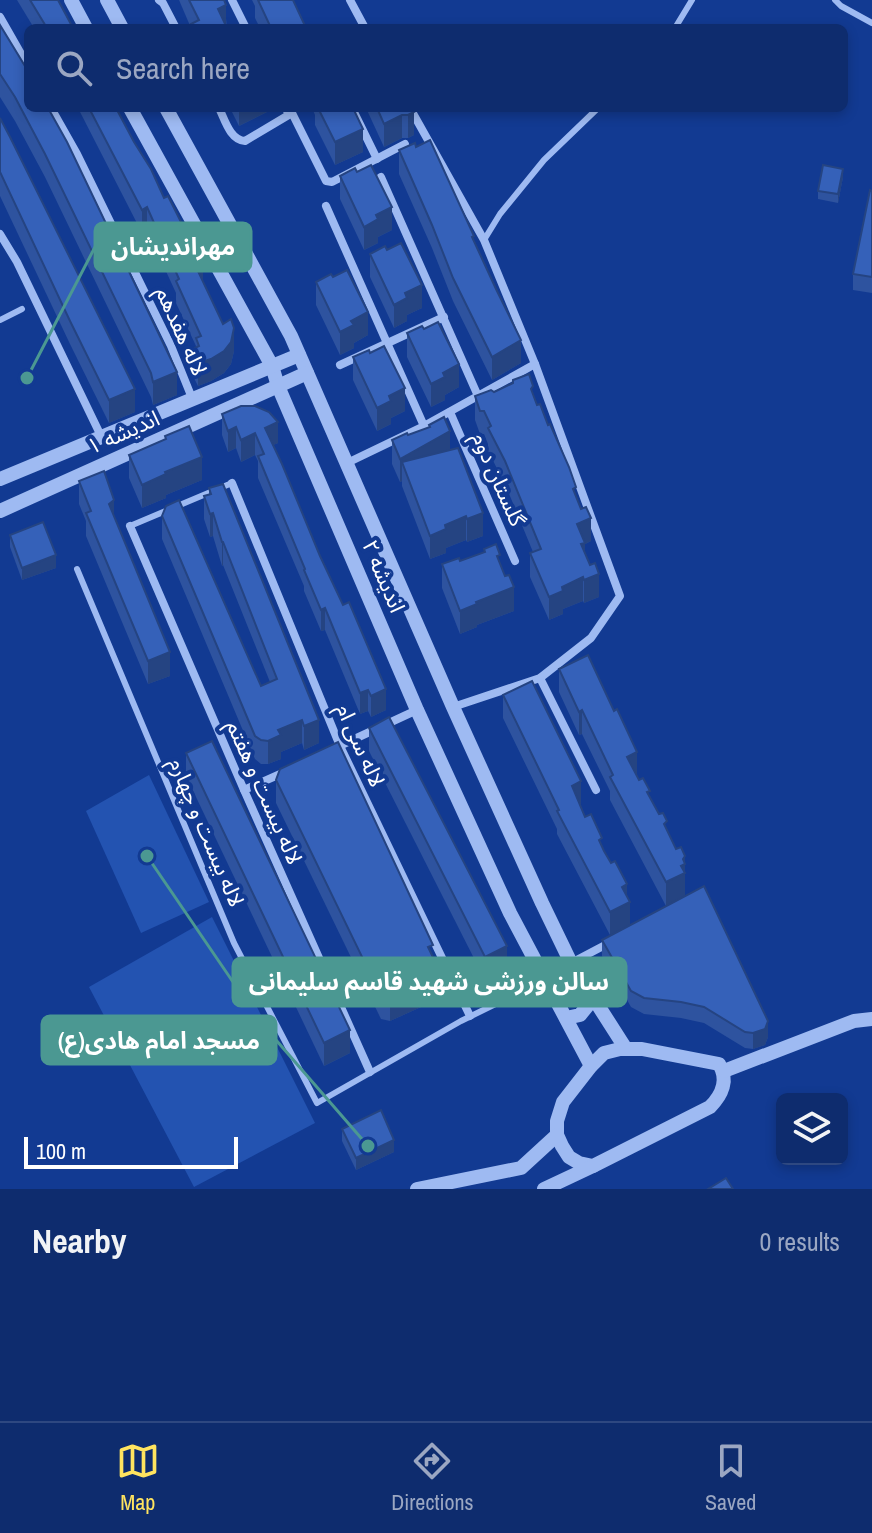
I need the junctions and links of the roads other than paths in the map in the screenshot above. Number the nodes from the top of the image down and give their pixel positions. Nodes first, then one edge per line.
1 (71, 0) edge
2 (159, 0) edge
3 (232, 0) edge
4 (350, 0) edge
5 (692, 0) edge
6 (835, 0) edge
7 (111, 1) edge
8 (0, 17) edge
9 (872, 23) edge
10 (84, 24) edge
11 (120, 24) edge
12 (174, 24) edge
13 (244, 24) edge
14 (363, 24) edge
15 (677, 24) edge
16 (24, 59) edge
17 (53, 112) edge
18 (132, 112) edge
19 (168, 112) edge
20 (221, 112) edge
21 (288, 112) edge
22 (290, 112) edge
23 (354, 112) edge
24 (412, 112) edge
25 (594, 112) edge
26 (405, 144) edge
27 (377, 159) junction
28 (381, 177) edge
29 (326, 206) dead end
30 (0, 234) edge
31 (484, 240) junction
32 (411, 245) junction
33 (397, 252) edge
34 (370, 265) edge
35 (356, 272) junction
36 (22, 309) dead end
37 (444, 317) junction
38 (0, 320) edge
39 (387, 344) junction
40 (299, 355) junction
41 (535, 364) junction
42 (340, 365) dead end
43 (272, 366) junction
44 (307, 373) junction
45 (278, 386) junction
46 (478, 396) junction
47 (192, 398) junction
48 (450, 412) junction
49 (424, 426) junction
50 (101, 436) junction
51 (347, 463) junction
52 (0, 479) edge
53 (232, 483) joint
54 (0, 511) edge
55 (130, 526) joint
56 (515, 561) dead end
57 (77, 569) dead end
58 (540, 678) junction
59 (453, 707) junction
60 (417, 710) junction
61 (340, 746) junction
62 (326, 752) edge
63 (299, 765) edge
64 (244, 790) junction
65 (596, 790) dead end
66 (624, 935) edge
67 (571, 963) junction
68 (516, 994) dead end
69 (593, 999) junction
70 (470, 1016) junction
71 (566, 1018) junction
72 (872, 1019) edge
73 (626, 1049) junction
74 (591, 1066) junction
75 (724, 1071) junction
76 (370, 1072) junction
77 (557, 1135) junction
78 (593, 1166) junction
79 (417, 1189) edge
80 (544, 1189) edge

1 - 10 street
2 - 12 street
3 - 13 street
4 - 14 street
5 - 15 lane
6 - 9 lane
7 - 11 street
8 - 16 street
17 - 47 street, لاله هفدهم
18 - 43 street, اندیشه ۲
19 - 40 street, اندیشه ۲
20 - 21 street
22 - 27 street
23 - 27 street
24 - 31 street
25 - 31 lane
26 - 27 street
28 - 32 street
29 - 35 street
30 - 50 street
31 - 41 street
32 - 33 street
32 - 37 street
34 - 35 street
35 - 39 street
36 - 38 lane
37 - 39 street
37 - 46 street
39 - 42 street
39 - 49 street
40 - 43 street, اندیشه ۱
40 - 44 street, اندیشه ۲
41 - 46 street
41 - 58 street
43 - 45 street, اندیشه ۲
43 - 47 street, اندیشه ۱
44 - 45 street, اندیشه ۱
44 - 51 street, اندیشه ۲
45 - 54 street, اندیشه ۱
45 - 60 street, اندیشه ۲
46 - 48 street
47 - 50 street, اندیشه ۱
48 - 49 street
48 - 56 street, گلستان دوم
49 - 51 street
50 - 52 street, اندیشه ۱
51 - 59 street, اندیشه ۲
53 - 55 lane
53 - 61 street, لاله سی ام
55 - 64 street, لاله بیست و هفتم
57 - 76 lane, لاله بیست و چهارم
58 - 59 street
58 - 65 street
59 - 67 street, اندیشه ۲
60 - 61 street
60 - 71 street, اندیشه ۲
61 - 62 street
61 - 70 street, لاله سی ام
63 - 64 street
64 - 76 street, لاله بیست و هفتم
66 - 67 street
67 - 69 street, اندیشه ۲
68 - 70 lane
69 - 71 street
69 - 73 street, اندیشه ۲
70 - 76 lane
71 - 74 street, اندیشه ۲
72 - 75 street
73 - 74 street
73 - 75 street
74 - 77 street
75 - 78 street
77 - 78 street
77 - 79 street
78 - 80 street

